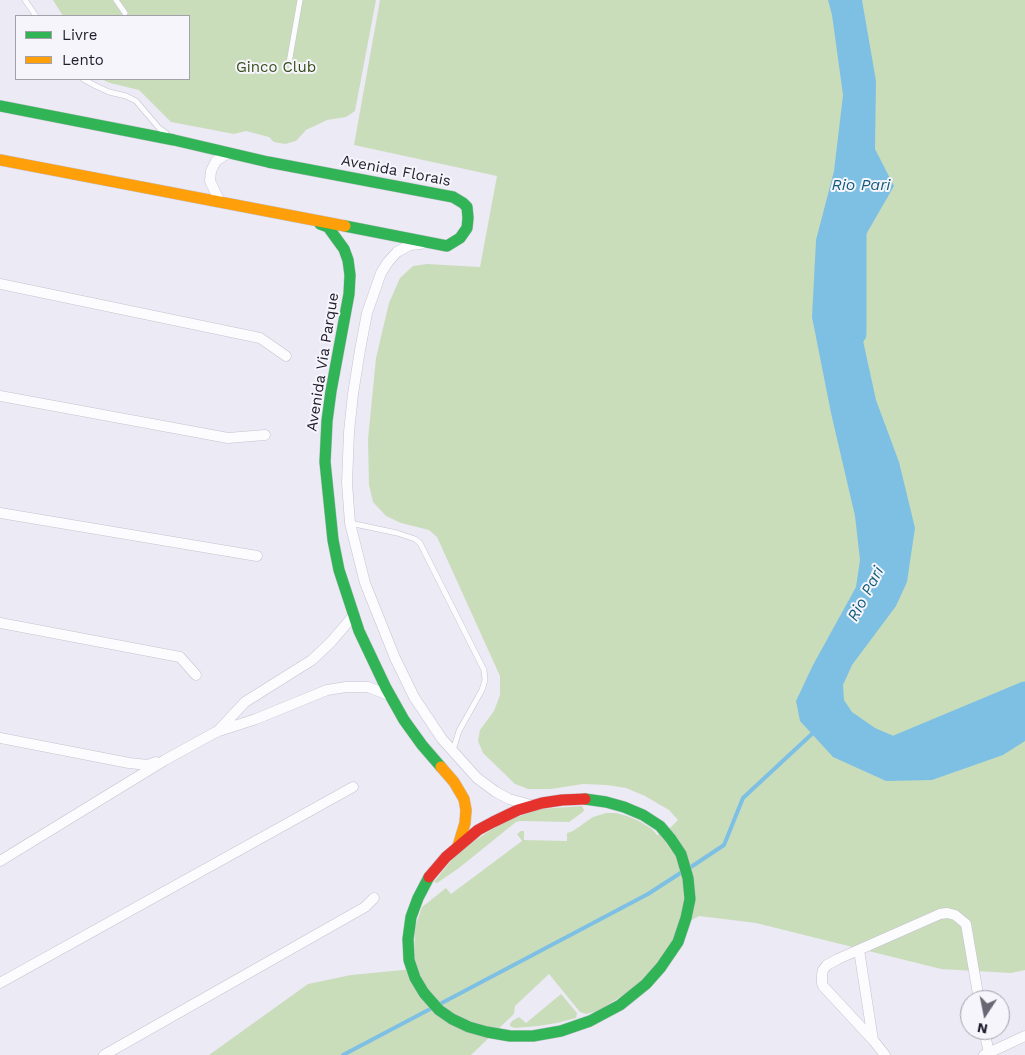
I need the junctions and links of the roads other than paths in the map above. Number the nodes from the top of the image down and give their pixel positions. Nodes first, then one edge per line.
1 (26, 0) edge
2 (116, 0) edge
3 (300, 0) edge
4 (125, 13) dead end
5 (35, 15) edge
6 (288, 62) dead end
7 (85, 80) edge
8 (0, 106) edge
9 (174, 140) junction
10 (228, 153) junction
11 (0, 160) edge
12 (220, 202) junction
13 (315, 221) junction
14 (431, 243) junction
15 (0, 284) edge
16 (286, 356) dead end
17 (0, 396) edge
18 (265, 435) dead end
19 (0, 513) edge
20 (350, 523) junction
21 (257, 556) dead end
22 (354, 615) junction
23 (0, 623) edge
24 (196, 675) dead end
25 (391, 696) junction
26 (216, 732) junction
27 (0, 738) edge
28 (453, 751) junction
29 (165, 760) junction
30 (353, 787) dead end
31 (534, 805) junction
32 (458, 846) junction
33 (0, 861) edge
34 (374, 898) dead end
35 (858, 950) junction
36 (0, 983) edge
37 (977, 990) edge
38 (1025, 1036) edge
39 (873, 1040) junction
40 (985, 1040) edge
41 (986, 1054) edge
42 (104, 1055) edge
43 (885, 1055) edge

1 - 5 lane
2 - 4 lane
3 - 6 lane
7 - 9 lane
8 - 9 street, Avenida Florais
9 - 10 street, Avenida Florais
10 - 12 street
10 - 14 street, Avenida Florais
11 - 12 street, Avenida Florais
12 - 13 street, Avenida Florais
13 - 14 street, Avenida Florais
13 - 22 street, Avenida Via Parque
14 - 20 street, Avenida Via Parque
15 - 16 street
17 - 18 street
19 - 21 street
20 - 28 street, Avenida Via Parque
20 - 28 lane
22 - 25 street, Avenida Via Parque
22 - 26 street
23 - 24 street
25 - 26 street
25 - 32 street, Avenida Via Parque
26 - 29 street
27 - 29 street
28 - 31 street, Avenida Via Parque
29 - 33 street
30 - 36 street
31 - 32 street, Avenida Via Parque
31 - 32 street, Avenida Via Parque
34 - 42 street
35 - 37 street
35 - 39 street
35 - 39 street
38 - 41 street
39 - 43 street
40 - 41 street

